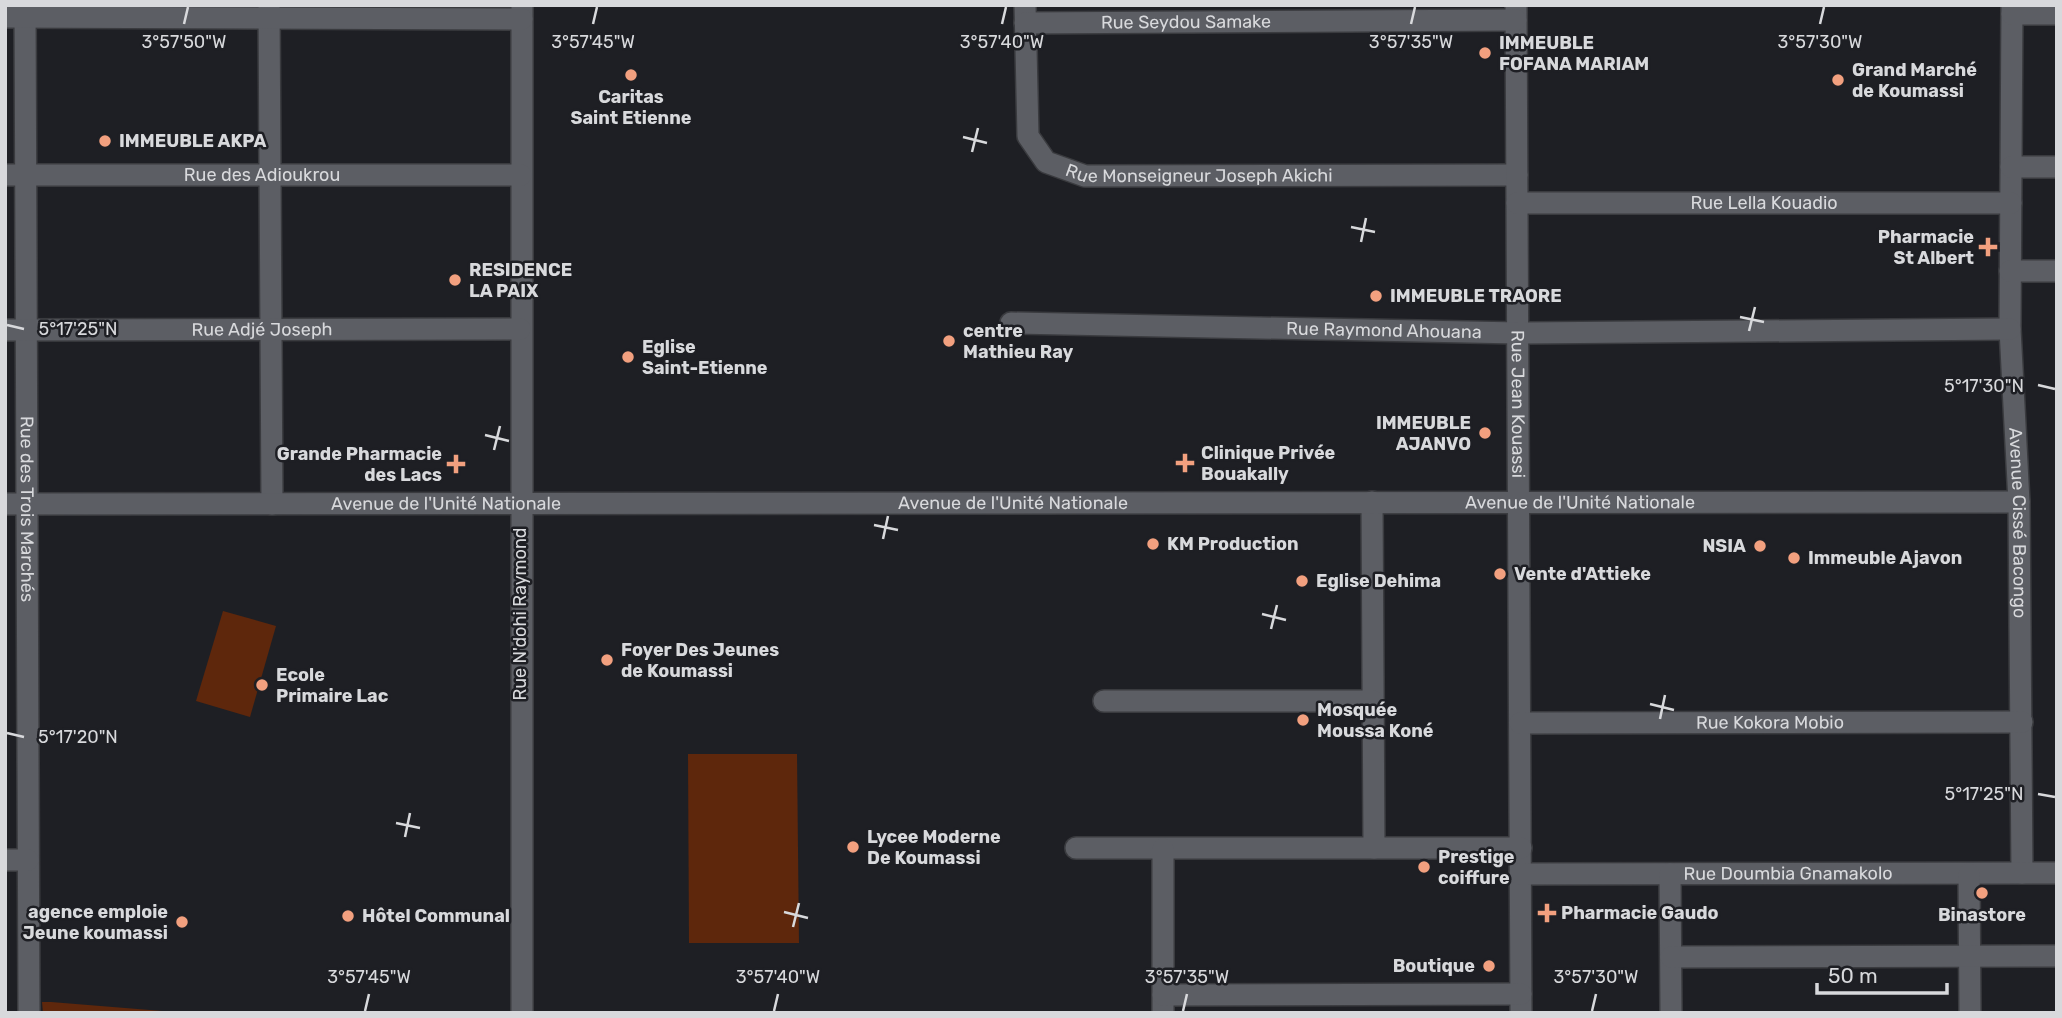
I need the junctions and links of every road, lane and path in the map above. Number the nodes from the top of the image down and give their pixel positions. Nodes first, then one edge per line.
1 (2012, 10) edge
2 (269, 11) edge
3 (522, 12) edge
4 (18, 13) edge
5 (1516, 13) edge
6 (1025, 14) edge
7 (2057, 14) edge
8 (2011, 167) junction
9 (2057, 167) edge
10 (15, 175) edge
11 (270, 175) junction
12 (521, 175) junction
13 (1517, 175) junction
14 (1517, 202) junction
15 (2011, 203) junction
16 (2010, 271) junction
17 (2057, 271) edge
18 (1011, 323) dead end
19 (520, 329) junction
20 (15, 330) edge
21 (271, 330) junction
22 (2010, 330) junction
23 (1518, 333) junction
24 (1372, 502) junction
25 (1519, 502) junction
26 (2019, 502) junction
27 (520, 503) junction
28 (15, 504) edge
29 (272, 504) junction
30 (16, 685) edge
31 (1104, 701) dead end
32 (1373, 701) junction
33 (2022, 722) junction
34 (1520, 723) junction
35 (1076, 848) dead end
36 (1374, 848) junction
37 (1521, 848) junction
38 (1163, 849) junction
39 (5, 860) edge
40 (28, 860) junction
41 (2022, 873) junction
42 (2057, 873) edge
43 (1520, 874) junction
44 (1670, 874) junction
45 (1969, 874) junction
46 (2057, 956) edge
47 (1671, 957) junction
48 (1970, 957) junction
49 (1521, 1003) edge
50 (1163, 1004) edge
51 (29, 1013) edge
52 (522, 1013) edge
53 (1671, 1013) edge
54 (1970, 1013) edge

1 - 7 street
1 - 8 street, Avenue Cissé Bacongo
2 - 3 street
2 - 4 street
2 - 11 street
3 - 12 street, Rue N'dohi Raymond
4 - 10 street, Rue des Trois Marchés
5 - 6 street, Rue Seydou Samake
5 - 13 street, Rue Jean Kouassi
6 - 13 street, Rue Monseigneur Joseph Akichi
8 - 9 street
8 - 15 street, Avenue Cissé Bacongo
10 - 11 street, Rue des Adioukrou
10 - 20 street, Rue des Trois Marchés
11 - 12 street, Rue des Adioukrou
11 - 21 street
12 - 19 street, Rue N'dohi Raymond
13 - 14 street, Rue Jean Kouassi
14 - 15 street, Rue Lella Kouadio
14 - 23 street, Rue Jean Kouassi
15 - 16 street, Avenue Cissé Bacongo
16 - 17 street
16 - 22 street, Avenue Cissé Bacongo
18 - 23 street, Rue Raymond Ahouana
19 - 21 street, Rue Adjé Joseph
19 - 27 street, Rue N'dohi Raymond
20 - 21 street, Rue Adjé Joseph
20 - 28 street, Rue des Trois Marchés
21 - 29 street
22 - 23 street, Rue Raymond Ahouana
22 - 26 street, Avenue Cissé Bacongo
23 - 25 street, Rue Jean Kouassi
24 - 25 street, Avenue de l'Unité Nationale
24 - 27 street, Avenue de l'Unité Nationale
24 - 32 street
25 - 26 street, Avenue de l'Unité Nationale
25 - 34 street, Rue Jean Kouassi
26 - 33 street, Avenue Cissé Bacongo
27 - 29 street, Avenue de l'Unité Nationale
27 - 52 street, Rue N'dohi Raymond
28 - 29 street, Avenue de l'Unité Nationale
28 - 30 street, Rue des Trois Marchés
30 - 40 street, Rue des Trois Marchés
31 - 32 street
32 - 36 street
33 - 34 street, Rue Kokora Mobio
33 - 41 street, Avenue Cissé Bacongo
34 - 37 street, Rue Jean Kouassi
35 - 38 street
36 - 37 street
36 - 38 street
37 - 43 street, Rue Jean Kouassi
38 - 50 street
39 - 40 street
40 - 51 street, Rue des Trois Marchés
41 - 42 street, Rue Doumbia Gnamakolo
41 - 45 street, Rue Doumbia Gnamakolo
43 - 44 street, Rue Doumbia Gnamakolo
43 - 49 street, Rue Jean Kouassi
44 - 45 street, Rue Doumbia Gnamakolo
44 - 47 street
45 - 48 street
46 - 48 street
47 - 48 street
47 - 53 street
48 - 54 street
49 - 50 street

